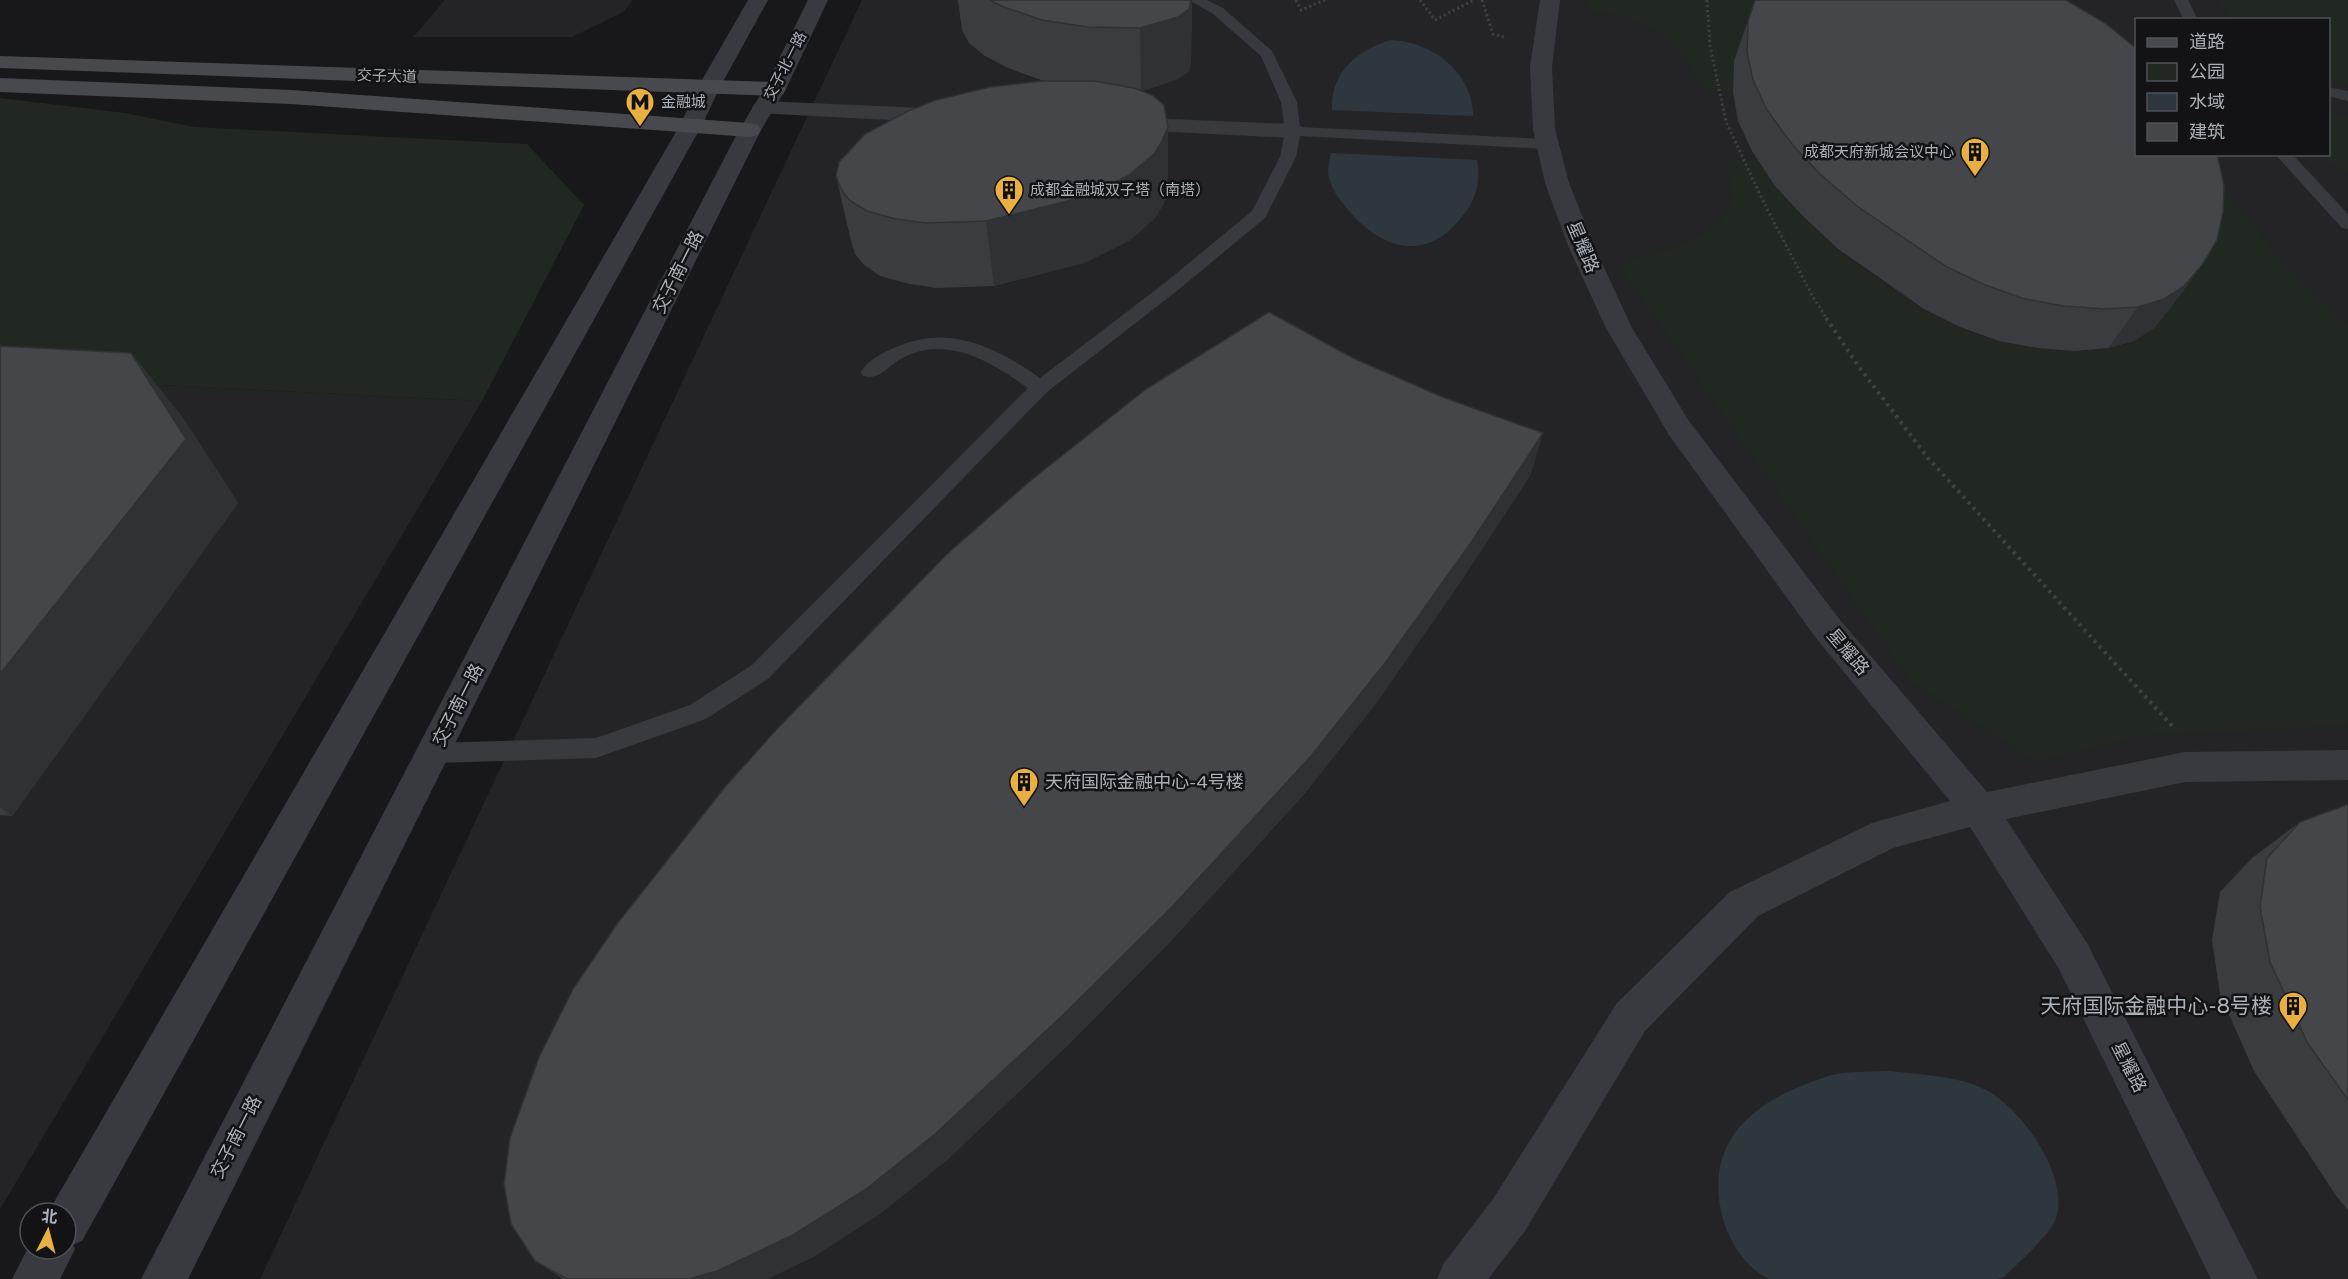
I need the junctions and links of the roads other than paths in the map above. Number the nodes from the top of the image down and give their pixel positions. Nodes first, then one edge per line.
1 (758, 0) edge
2 (818, 0) edge
3 (1196, 0) edge
4 (1550, 0) edge
5 (2181, 0) edge
6 (2190, 18) edge
7 (0, 62) edge
8 (0, 85) edge
9 (709, 87) junction
10 (775, 89) junction
11 (2330, 92) edge
12 (2348, 96) edge
13 (963, 117) edge
14 (757, 119) junction
15 (1105, 123) edge
16 (691, 125) junction
17 (1293, 131) junction
18 (1547, 144) junction
19 (2285, 156) edge
20 (2348, 224) edge
21 (870, 372) dead end
22 (1040, 387) junction
23 (433, 753) junction
24 (2348, 765) edge
25 (1979, 808) junction
26 (78, 1204) edge
27 (45, 1261) edge
28 (35, 1279) edge
29 (164, 1279) edge
30 (1460, 1279) edge
31 (2235, 1279) edge

1 - 9 street
2 - 10 street, 交子北一路
3 - 17 lane
4 - 18 street, 星耀路
5 - 6 lane
7 - 9 main road, 交子大道
8 - 16 main road, 交子大道
9 - 10 main road, 交子大道
9 - 16 street
10 - 14 street, 交子北一路
11 - 12 lane
13 - 14 street
14 - 16 main road, 交子大道
14 - 23 street, 交子南一路
15 - 17 street
16 - 26 street
17 - 18 lane
17 - 22 lane
18 - 25 street, 星耀路
19 - 20 lane
21 - 22 lane
22 - 23 lane
23 - 29 street, 交子南一路
24 - 25 street
25 - 30 street
25 - 31 street, 星耀路
27 - 28 street

